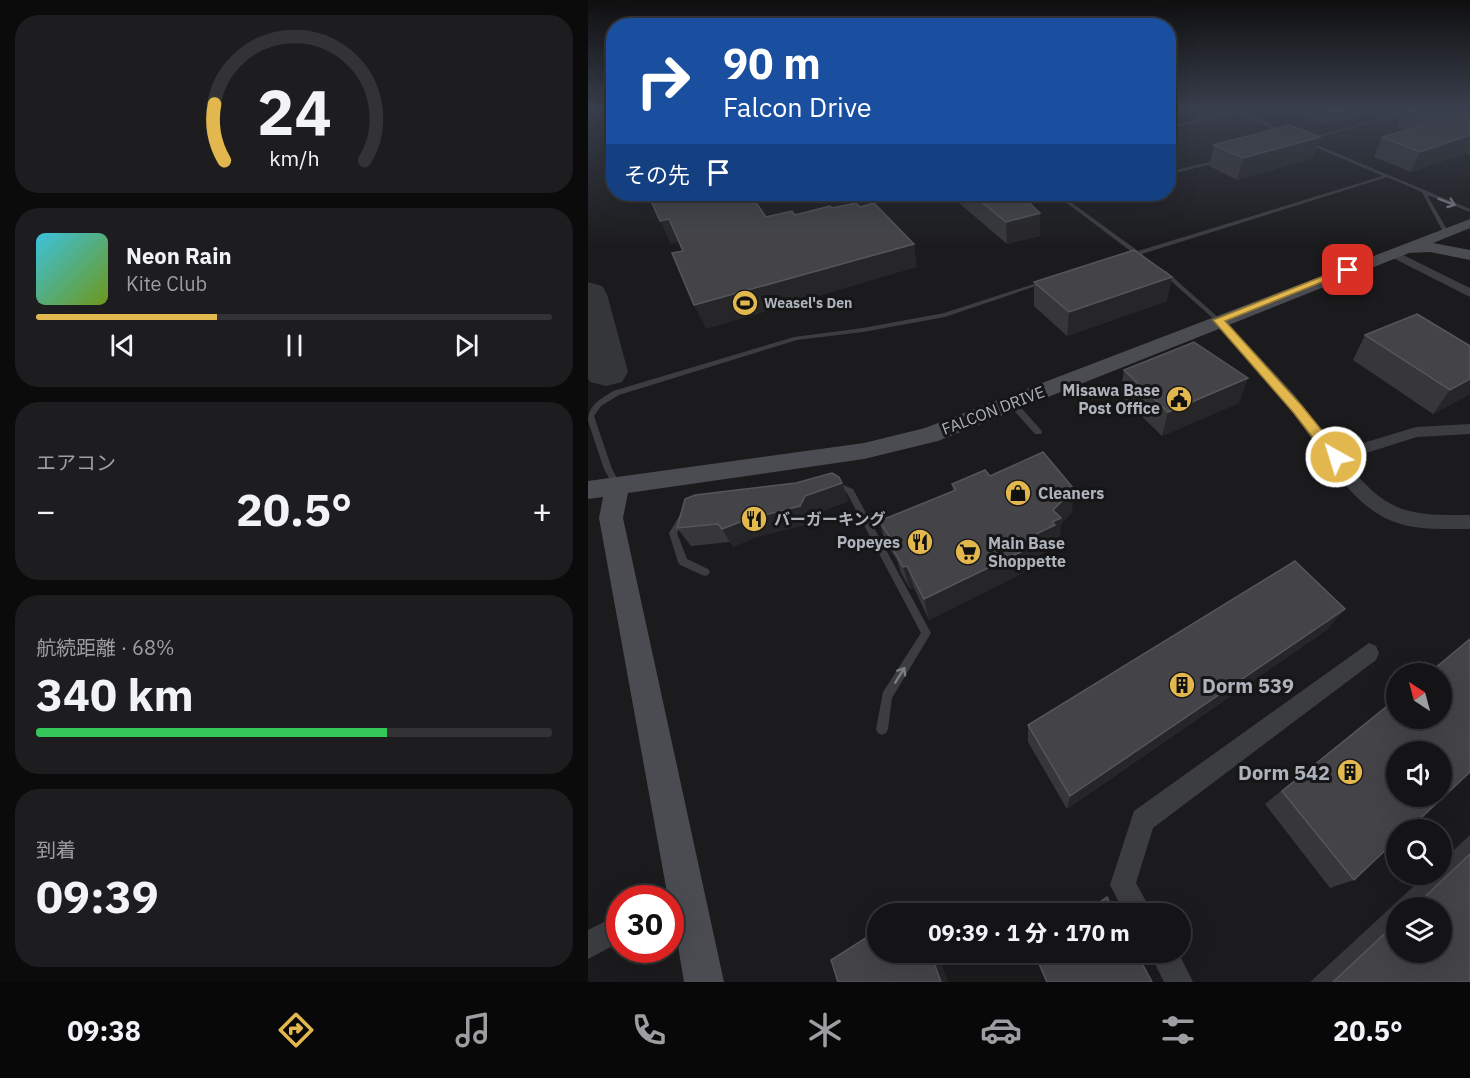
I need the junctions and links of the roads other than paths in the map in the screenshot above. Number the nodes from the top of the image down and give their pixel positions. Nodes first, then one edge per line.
1 (1337, 155) edge
2 (1223, 159) edge
3 (1176, 172) edge
4 (1386, 176) junction
5 (1424, 193) junction
6 (1073, 201) edge
7 (1069, 202) joint
8 (1470, 211) edge
9 (1470, 223) edge
10 (1445, 231) junction
11 (1470, 243) edge
12 (1395, 251) junction
13 (1137, 254) junction
14 (1470, 255) edge
15 (1126, 257) edge
16 (1146, 260) edge
17 (1154, 265) edge
18 (1059, 278) edge
19 (1470, 293) edge
20 (1218, 320) junction
21 (1012, 403) junction
22 (1470, 429) edge
23 (1038, 432) dead end
24 (1336, 457) junction
25 (826, 487) edge
26 (603, 488) edge
27 (690, 513) edge
28 (1470, 522) edge
29 (705, 572) dead end
30 (1369, 653) dead end
31 (882, 729) dead end
32 (676, 885) edge
33 (1134, 903) edge
34 (684, 916) edge
35 (606, 935) edge
36 (588, 945) edge
37 (1168, 963) edge
38 (704, 982) edge
39 (1179, 982) edge

1 - 4 lane
2 - 3 lane
4 - 5 lane
4 - 13 lane
5 -> 8 lane
5 - 10 lane
6 - 7 lane
7 - 13 lane
9 - 10 street, FALCON DRIVE
10 - 11 street
10 - 12 street, FALCON DRIVE
12 - 14 street
12 - 19 street
12 - 20 street, FALCON DRIVE
13 - 15 lane
13 - 16 lane
17 - 20 lane
18 - 26 lane
20 - 21 street, FALCON DRIVE
20 - 24 street
21 - 23 lane
21 - 26 street, FALCON DRIVE
22 - 24 street
24 - 28 street
31 -> 25 lane
26 - 32 street
27 - 29 lane
30 - 33 street
34 - 38 street
35 - 36 street
37 - 39 street

